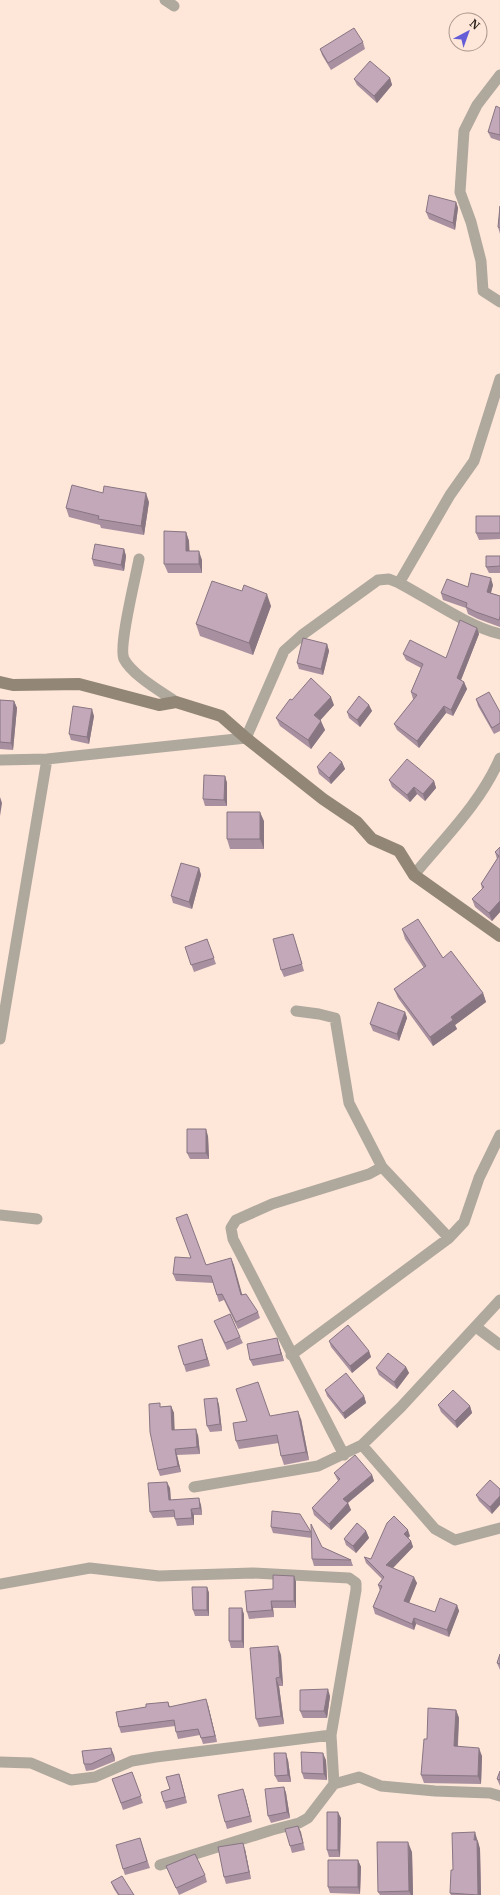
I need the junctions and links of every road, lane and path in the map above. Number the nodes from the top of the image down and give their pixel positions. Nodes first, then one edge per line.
1 (500, 75) edge
2 (500, 302) edge
3 (500, 379) edge
4 (139, 559) dead end
5 (399, 583) junction
6 (500, 634) edge
7 (0, 682) edge
8 (176, 702) junction
9 (246, 738) junction
10 (500, 758) edge
11 (47, 759) junction
12 (0, 760) edge
13 (414, 875) junction
14 (500, 935) edge
15 (296, 1011) dead end
16 (0, 1039) edge
17 (500, 1135) edge
18 (382, 1166) junction
19 (0, 1214) edge
20 (37, 1219) dead end
21 (449, 1238) junction
22 (500, 1300) edge
23 (476, 1327) junction
24 (500, 1345) edge
25 (291, 1355) junction
26 (362, 1445) junction
27 (344, 1455) junction
28 (194, 1487) dead end
29 (500, 1528) edge
30 (0, 1584) edge
31 (331, 1736) junction
32 (0, 1762) edge
33 (334, 1784) junction
34 (500, 1796) edge
35 (160, 1865) dead end

1 - 2 street
3 - 5 street
4 - 8 street
5 - 6 street
5 - 9 street
7 - 8 street
8 - 9 street
9 - 11 street
9 - 13 street
10 - 13 street
11 - 12 street
11 - 16 street
13 - 14 street
15 - 18 street
17 - 21 street
18 - 21 street
18 - 25 street
19 - 20 street
21 - 25 street
22 - 23 street
23 - 24 street
23 - 26 street
25 - 27 street
26 - 27 street
26 - 29 street
27 - 28 street
30 - 31 street
31 - 32 street
31 - 33 street
33 - 34 street
33 - 35 street

